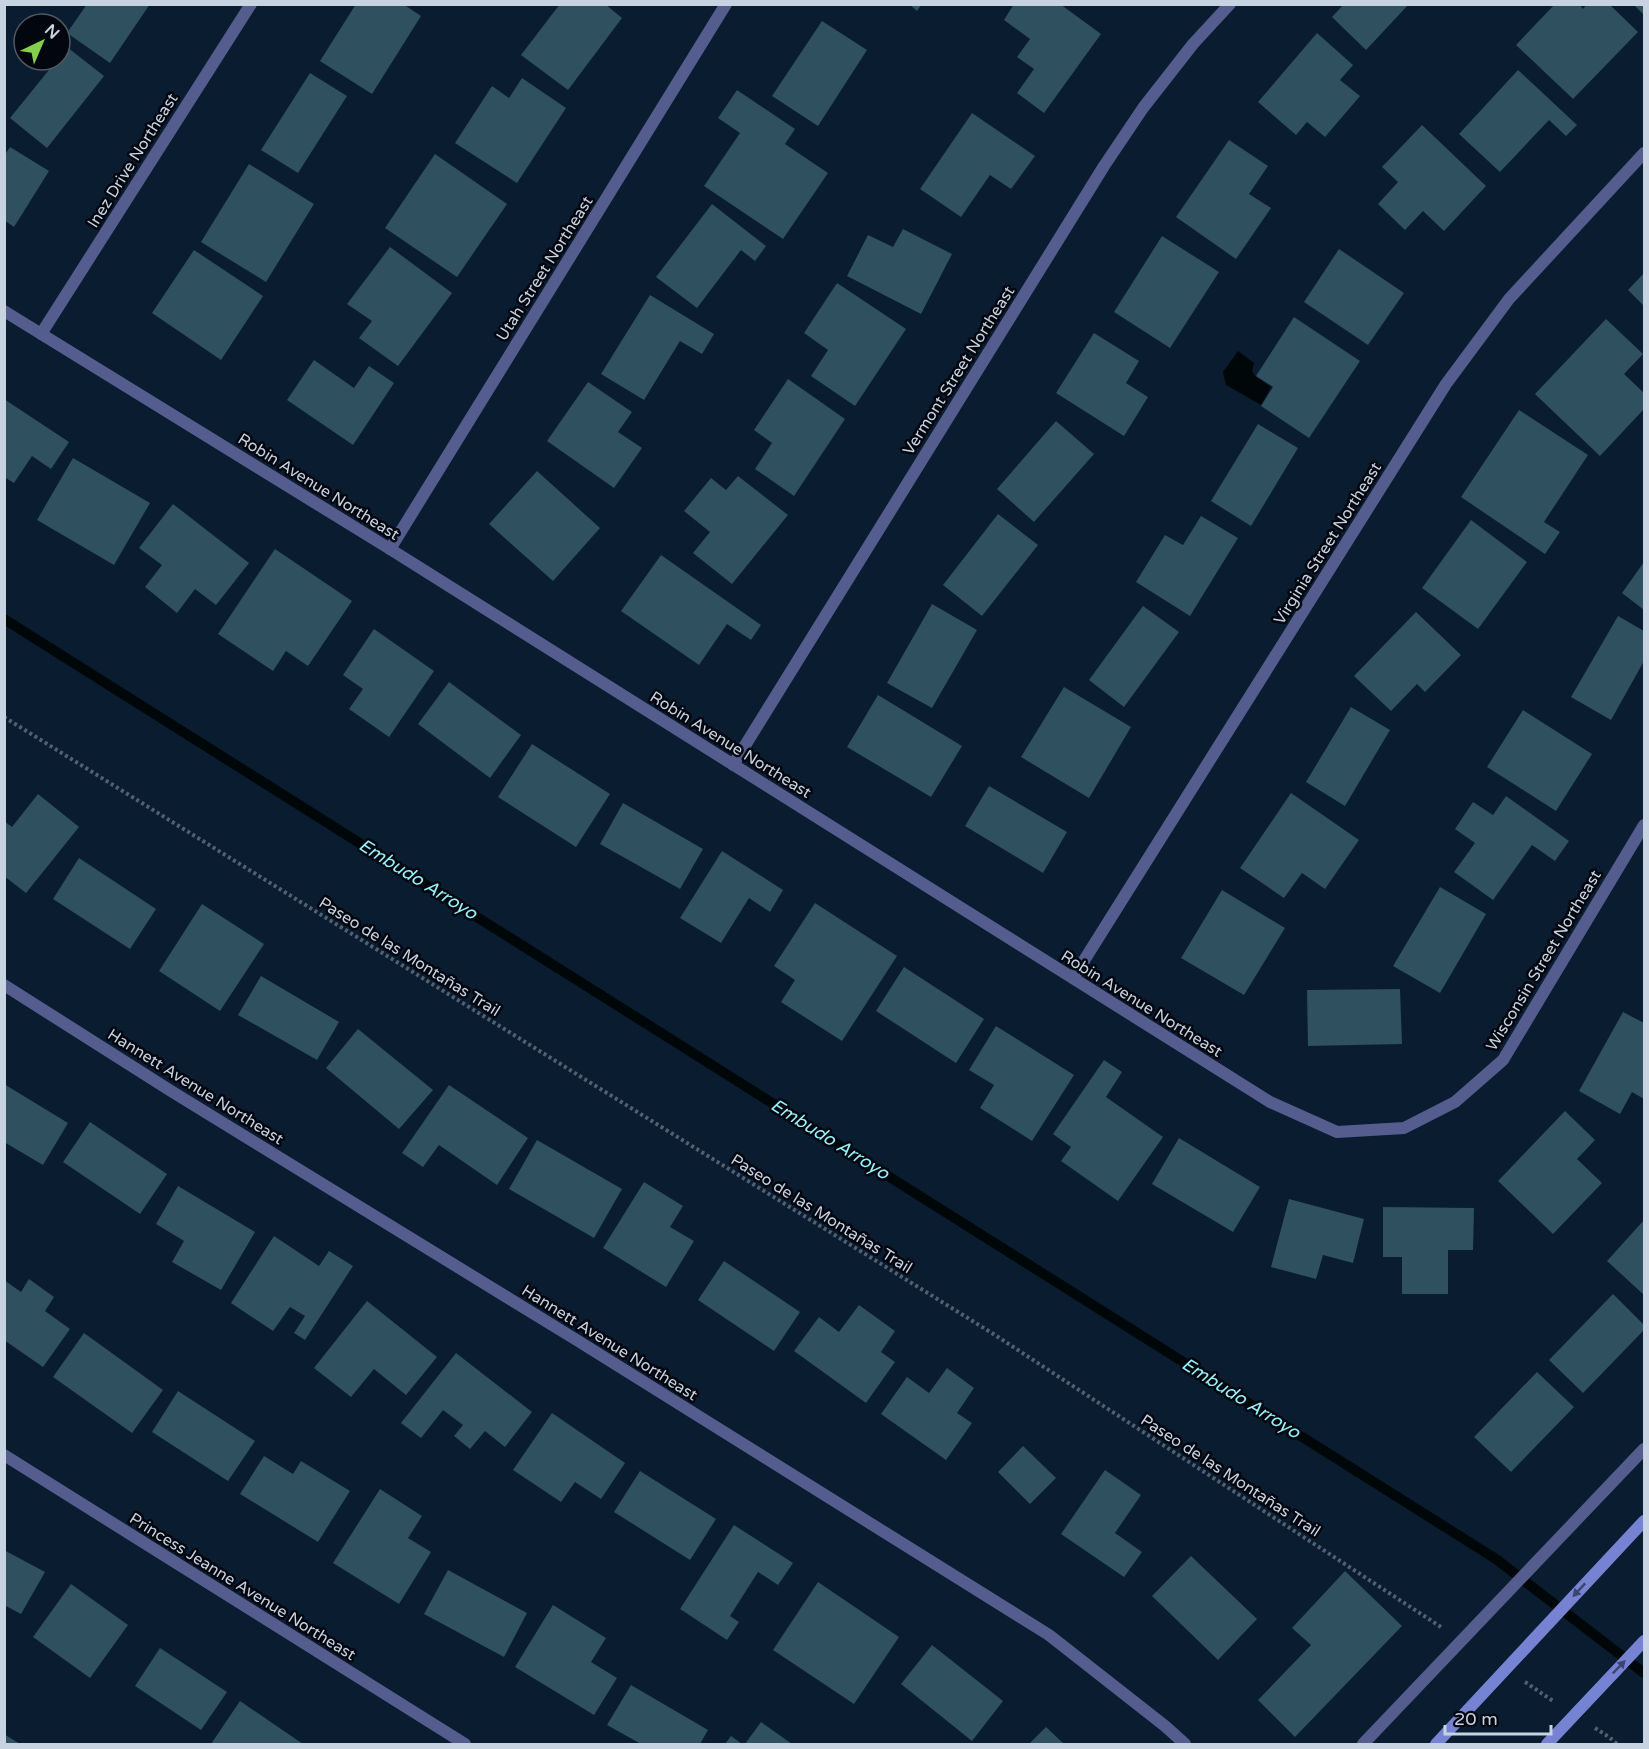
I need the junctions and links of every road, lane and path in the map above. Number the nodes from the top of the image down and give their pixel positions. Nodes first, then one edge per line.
1 (251, 4) edge
2 (726, 4) edge
3 (1230, 4) edge
4 (1644, 153) edge
5 (4, 311) edge
6 (41, 334) junction
7 (390, 549) junction
8 (4, 717) edge
9 (733, 765) junction
10 (1644, 825) edge
11 (1073, 978) junction
12 (4, 985) edge
13 (1455, 1102) joint
14 (1644, 1449) edge
15 (4, 1455) edge
16 (1644, 1521) edge
17 (1462, 1641) junction
18 (1644, 1641) edge
19 (1505, 1670) junction
20 (1575, 1715) junction
21 (465, 1744) edge
22 (1185, 1744) edge
23 (1363, 1744) edge
24 (1436, 1744) edge
25 (1547, 1744) edge
26 (1617, 1744) edge

1 - 6 street, Inez Drive Northeast
2 - 7 street, Utah Street Northeast
3 - 9 street, Vermont Street Northeast
4 - 11 street, Virginia Street Northeast
5 - 6 street, Robin Avenue Northeast
6 - 7 street, Robin Avenue Northeast
7 - 9 street, Robin Avenue Northeast
8 - 17 path, Paseo de las Montañas Trail
9 - 11 street, Robin Avenue Northeast
10 - 13 street, Wisconsin Street Northeast
11 - 13 street, Robin Avenue Northeast
12 - 22 street, Hannett Avenue Northeast
14 - 17 street
15 - 21 street, Princess Jeanne Avenue Northeast
16 -> 19 main road
17 - 23 street
20 -> 18 main road
19 - 20 path
19 - 24 main road
20 - 25 main road
20 - 26 path

